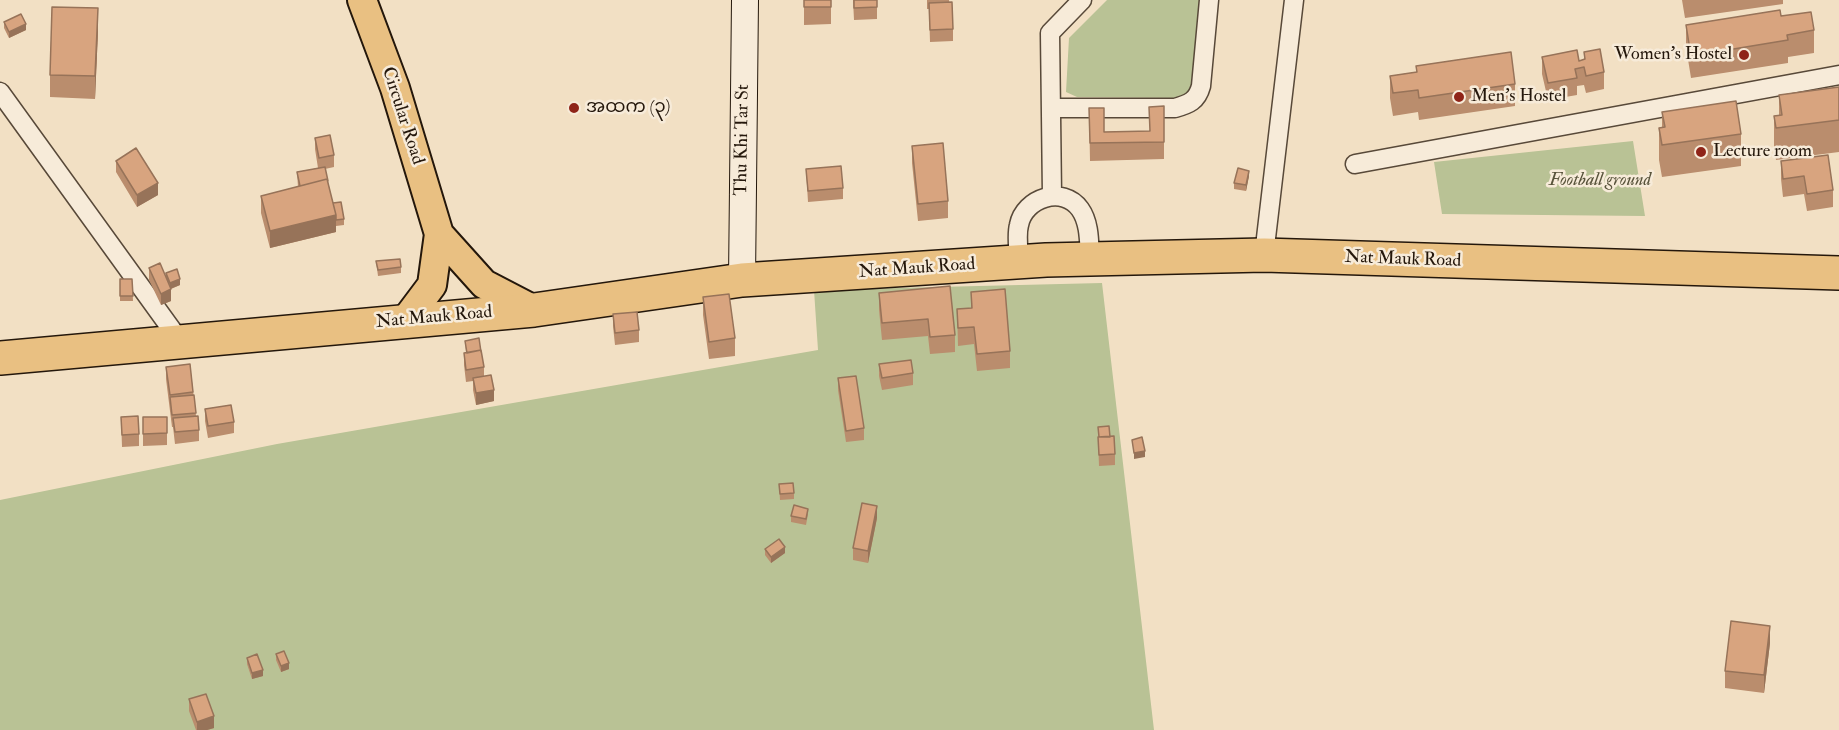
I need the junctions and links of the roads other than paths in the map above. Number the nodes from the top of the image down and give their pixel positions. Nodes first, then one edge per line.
1 (362, 0) edge
2 (745, 0) edge
3 (1082, 0) edge
4 (1209, 0) edge
5 (1294, 0) edge
6 (1839, 75) edge
7 (0, 92) edge
8 (1051, 108) junction
9 (1355, 164) dead end
10 (1052, 196) junction
11 (439, 234) junction
12 (1264, 255) junction
13 (1090, 259) junction
14 (1019, 262) junction
15 (1839, 273) edge
16 (742, 280) junction
17 (534, 310) junction
18 (405, 321) junction
19 (180, 341) junction
20 (0, 358) edge

1 - 11 main road, Circular Road
2 - 16 street, Thu Khi Tar St
3 - 8 street
4 - 8 street
5 - 12 street
6 - 9 street
7 - 19 street
8 - 10 street
10 - 13 street
10 - 14 street
11 - 17 main road
11 - 18 main road
12 - 13 highway, Nat Mauk Road
12 - 15 highway, Nat Mauk Road
13 - 14 highway, Nat Mauk Road
14 - 16 highway, Nat Mauk Road
16 - 17 highway, Nat Mauk Road
17 - 18 highway, Nat Mauk Road
18 - 19 highway, Nat Mauk Road
19 - 20 highway, Nat Mauk Road

